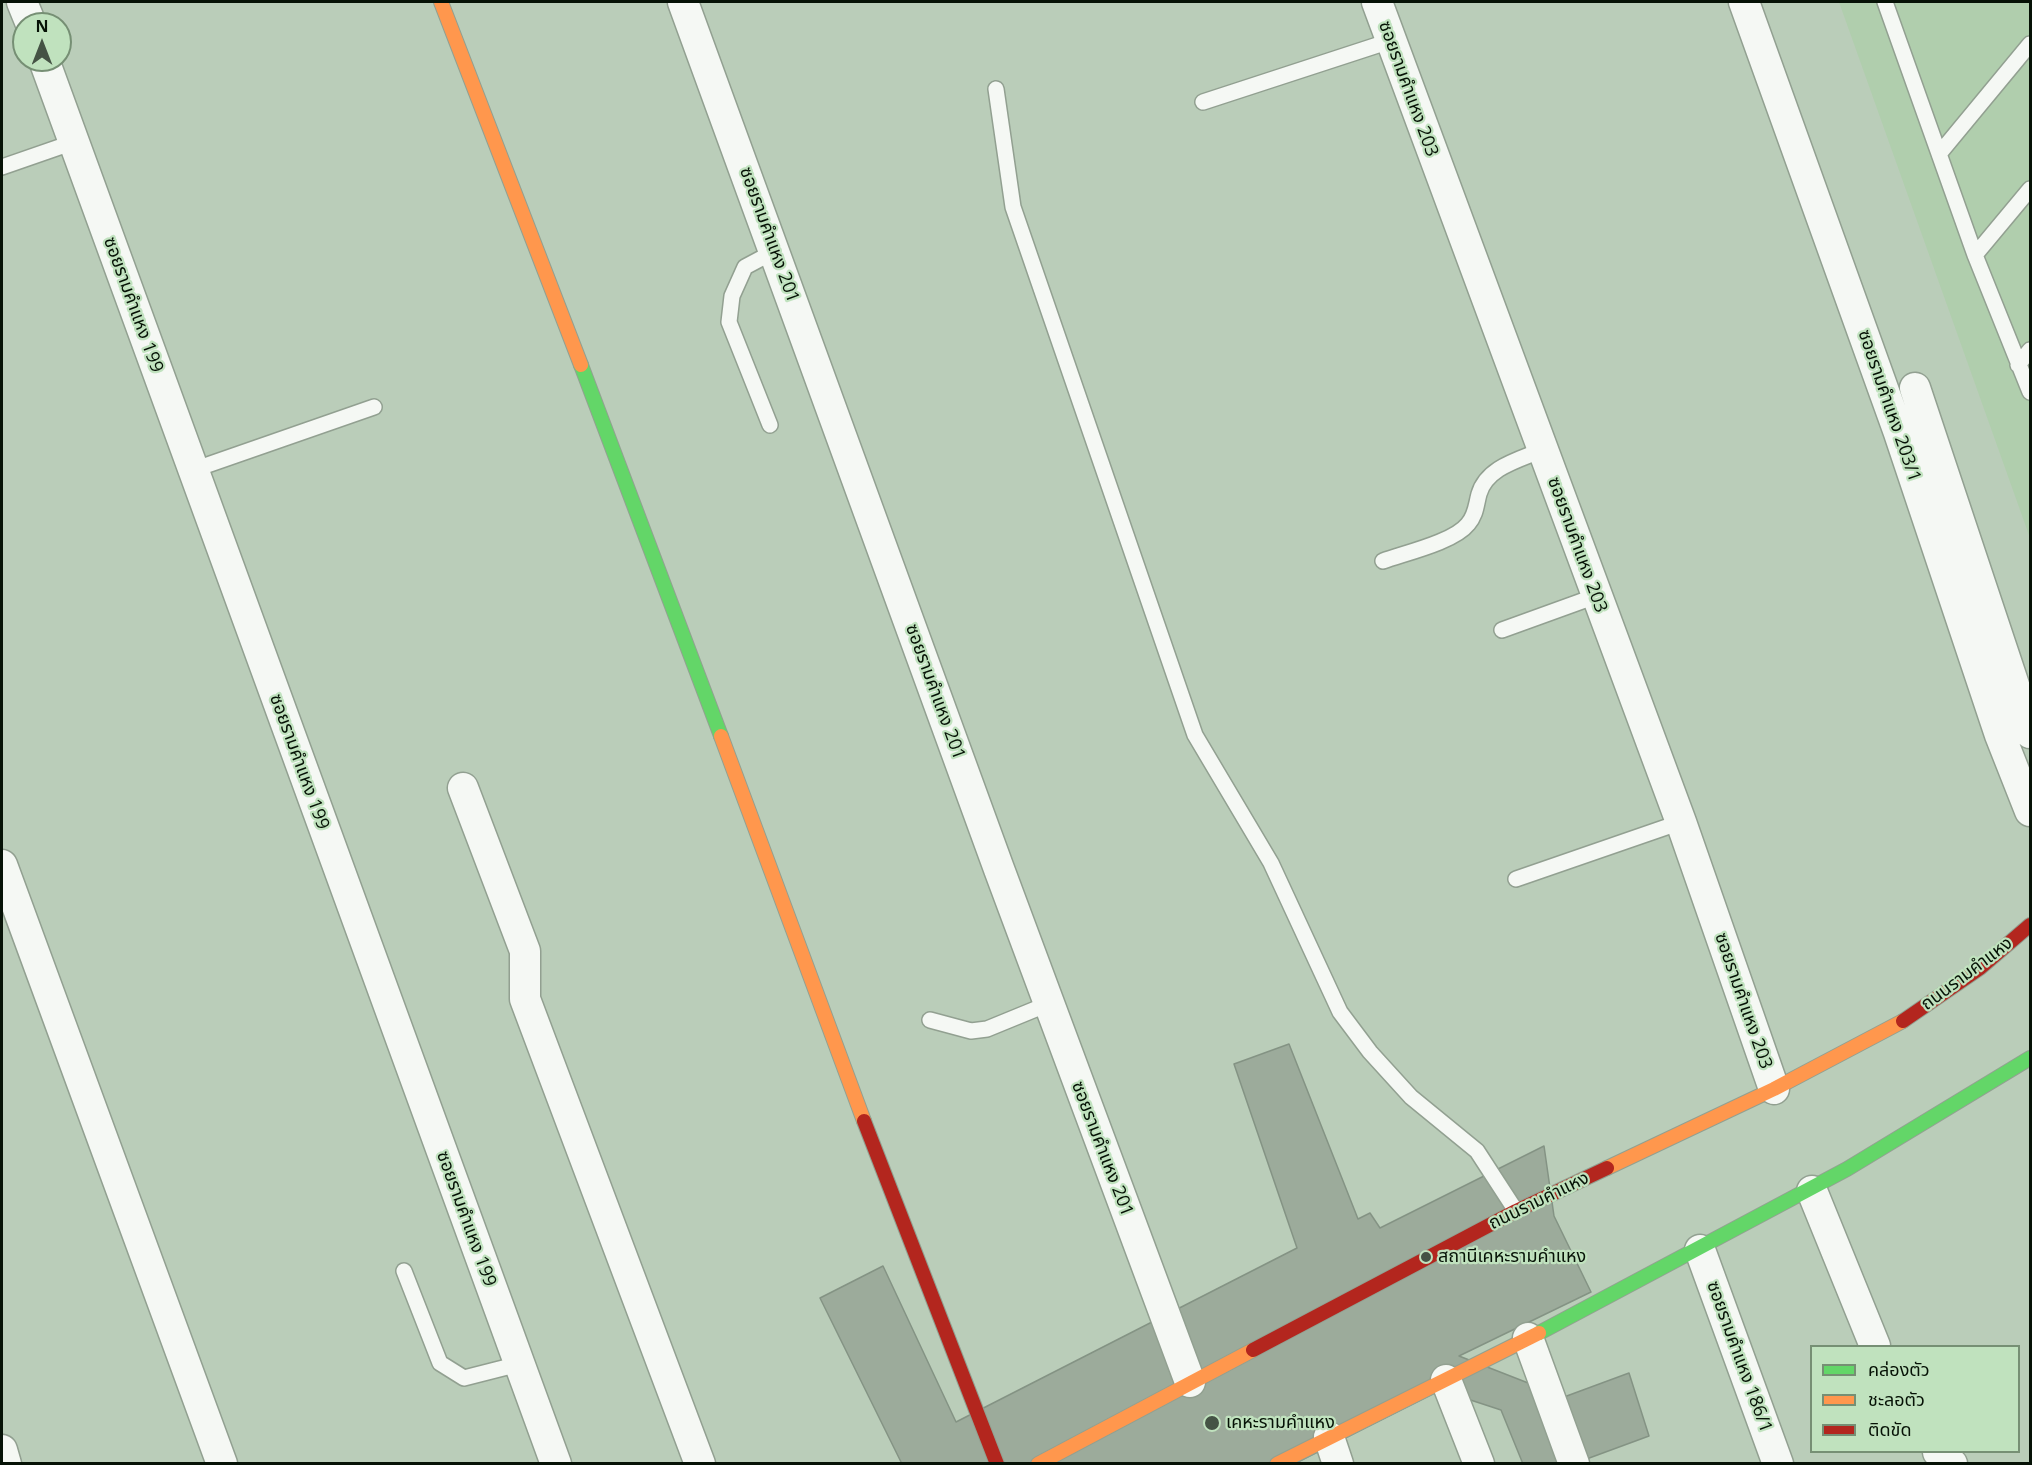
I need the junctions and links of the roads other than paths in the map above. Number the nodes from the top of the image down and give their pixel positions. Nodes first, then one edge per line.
1 (441, 2) edge
2 (684, 2) edge
3 (1377, 2) edge
4 (1744, 2) edge
5 (1885, 2) edge
6 (1390, 41) junction
7 (2031, 44) edge
8 (48, 72) edge
9 (996, 89) dead end
10 (1203, 102) dead end
11 (74, 142) junction
12 (1939, 154) junction
13 (2, 167) edge
14 (2031, 189) edge
15 (775, 251) junction
16 (1975, 255) junction
17 (2031, 350) edge
18 (2018, 365) junction
19 (1914, 388) dead end
20 (2031, 392) edge
21 (374, 407) dead end
22 (770, 424) dead end
23 (1542, 450) junction
24 (193, 470) junction
25 (1383, 561) dead end
26 (1596, 596) junction
27 (1502, 630) dead end
28 (2019, 731) edge
29 (463, 788) dead end
30 (2031, 811) edge
31 (1681, 822) junction
32 (2, 865) edge
33 (1516, 879) dead end
34 (2031, 925) edge
35 (1048, 1004) junction
36 (930, 1020) dead end
37 (2031, 1058) edge
38 (1774, 1089) junction
39 (1812, 1191) junction
40 (1516, 1211) junction
41 (1700, 1250) junction
42 (404, 1271) dead end
43 (1528, 1338) junction
44 (1874, 1345) edge
45 (519, 1364) junction
46 (1446, 1380) junction
47 (1190, 1382) junction
48 (2, 1450) edge
49 (1334, 1450) edge
50 (1939, 1453) edge
51 (6, 1464) edge
52 (222, 1464) edge
53 (556, 1464) edge
54 (699, 1464) edge
55 (997, 1464) edge
56 (1038, 1464) edge
57 (1277, 1464) edge
58 (1479, 1464) edge
59 (1574, 1464) edge
60 (1778, 1464) edge
61 (1952, 1464) edge

1 - 55 main road
2 - 15 street, ซอยรามคำแหง 201
3 - 6 street, ซอยรามคำแหง 203
4 - 28 street, ซอยรามคำแหง 203/1
5 - 12 lane
6 - 10 lane
6 - 23 street, ซอยรามคำแหง 203
7 - 12 lane
8 - 11 street, ซอยรามคำแหง 199
9 - 40 lane
11 - 13 lane
11 - 24 street, ซอยรามคำแหง 199
12 - 16 lane
14 - 16 lane
15 - 22 lane
15 - 35 street, ซอยรามคำแหง 201
16 - 18 lane
17 - 18 lane
18 - 20 lane
19 - 28 street, ซอยรามคำแหง 203/1
21 - 24 lane
23 - 25 lane
23 - 26 street, ซอยรามคำแหง 203
24 - 45 street, ซอยรามคำแหง 199
26 - 27 lane
26 - 31 street, ซอยรามคำแหง 203
28 - 30 street, ซอยรามคำแหง 203/1
29 - 54 street
31 - 33 lane
31 - 38 street, ซอยรามคำแหง 203
32 - 52 street
34 - 38 main road, ถนนรามคำแหง
35 - 36 lane
35 - 47 street, ซอยรามคำแหง 201
37 - 39 main road
38 - 40 main road, ถนนรามคำแหง
39 - 41 main road
39 - 44 street
40 - 47 main road, ถนนรามคำแหง
41 - 43 main road
41 - 60 street, ซอยรามคำแหง 186/1
42 - 45 lane
43 - 46 main road
43 - 59 street
45 - 53 street, ซอยรามคำแหง 199
46 - 49 main road
46 - 58 street
47 - 56 main road, ถนนรามคำแหง
48 - 51 street
49 - 57 main road
50 - 61 street

